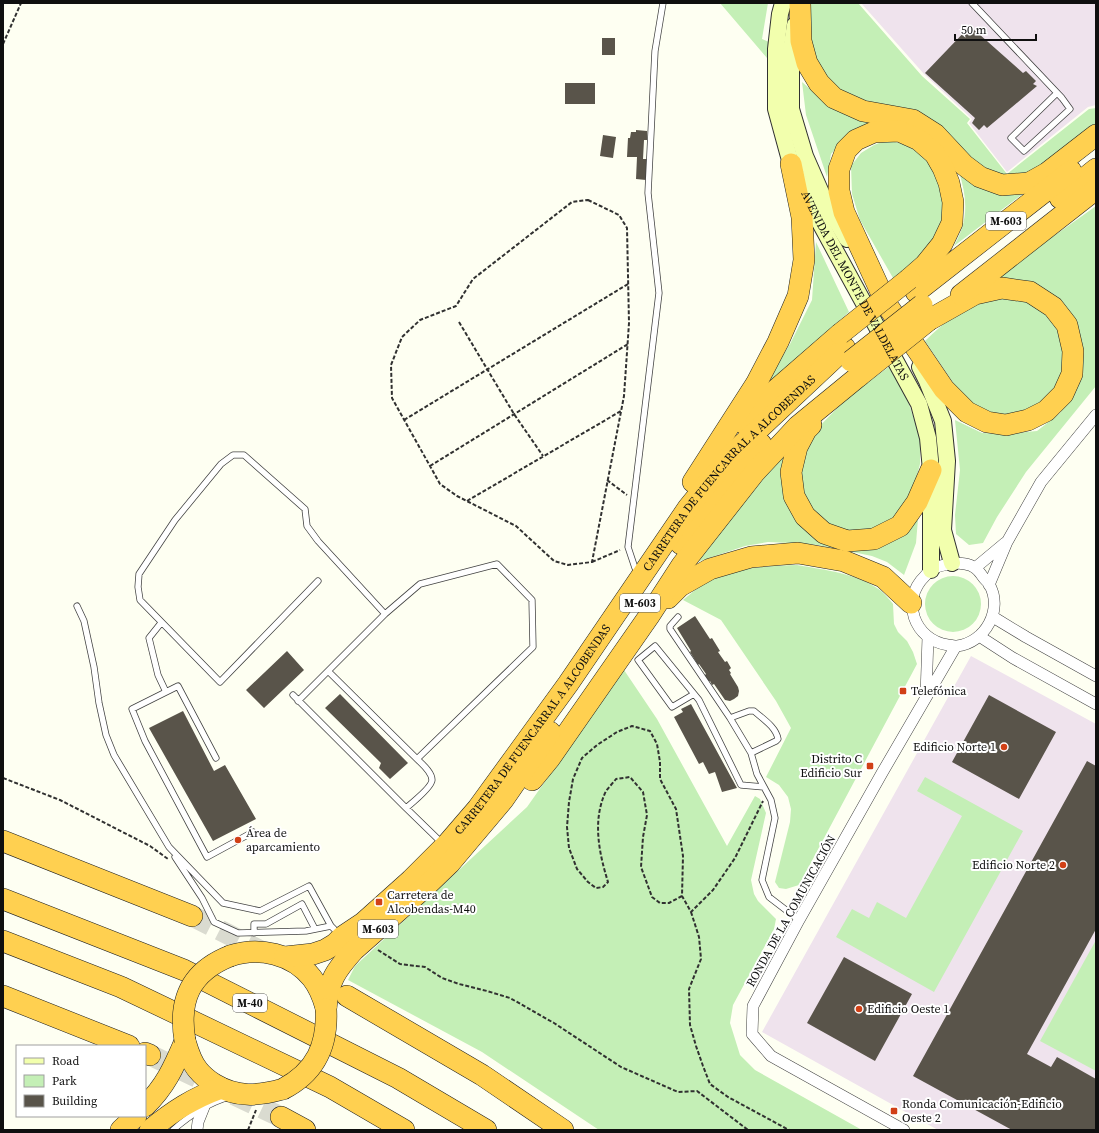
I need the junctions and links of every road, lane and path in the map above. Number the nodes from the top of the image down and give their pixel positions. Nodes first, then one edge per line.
1 (21, 3) edge
2 (663, 3) edge
3 (783, 3) edge
4 (799, 3) edge
5 (972, 3) edge
6 (3, 44) edge
7 (1056, 92) junction
8 (1096, 135) edge
9 (1096, 150) edge
10 (791, 164) junction
11 (1096, 169) edge
12 (1096, 189) edge
13 (628, 284) junction
14 (919, 299) junction
15 (887, 305) junction
16 (459, 322) dead end
17 (628, 344) junction
18 (849, 355) junction
19 (488, 370) junction
20 (622, 410) junction
21 (514, 414) junction
22 (1096, 415) edge
23 (404, 420) junction
24 (543, 456) junction
25 (430, 466) junction
26 (704, 466) junction
27 (931, 470) junction
28 (607, 480) junction
29 (634, 500) junction
30 (467, 501) junction
31 (1007, 542) junction
32 (628, 546) junction
33 (592, 562) junction
34 (952, 563) junction
35 (634, 568) junction
36 (976, 568) junction
37 (931, 570) junction
38 (318, 581) dead end
39 (990, 585) junction
40 (911, 604) junction
41 (77, 606) dead end
42 (385, 614) junction
43 (649, 616) junction
44 (678, 617) dead end
45 (992, 617) junction
46 (162, 623) junction
47 (979, 636) junction
48 (928, 637) junction
49 (956, 646) junction
50 (328, 671) junction
51 (1096, 676) edge
52 (568, 684) junction
53 (166, 692) junction
54 (694, 694) junction
55 (293, 696) dead end
56 (926, 699) junction
57 (298, 701) junction
58 (1096, 704) edge
59 (730, 718) junction
60 (751, 753) junction
61 (216, 758) dead end
62 (417, 759) junction
63 (3, 778) edge
64 (766, 790) junction
65 (406, 808) junction
66 (253, 832) dead end
67 (3, 841) edge
68 (169, 848) junction
69 (448, 854) junction
70 (183, 870) junction
71 (682, 896) junction
72 (3, 899) edge
73 (691, 912) junction
74 (192, 916) tunnel mouth
75 (799, 920) junction
76 (315, 930) junction
77 (337, 932) junction
78 (254, 933) junction
79 (3, 941) edge
80 (373, 947) dead end
81 (285, 957) junction
82 (3, 996) edge
83 (347, 996) dead end
84 (326, 1009) junction
85 (185, 1041) junction
86 (126, 1045) edge
87 (221, 1088) junction
88 (241, 1094) junction
89 (146, 1105) edge
90 (204, 1107) junction
91 (256, 1109) dead end
92 (135, 1117) edge
93 (281, 1117) tunnel mouth
94 (121, 1130) edge
95 (150, 1130) edge
96 (173, 1130) edge
97 (197, 1130) edge
98 (248, 1130) edge
99 (305, 1130) edge
100 (404, 1130) edge
101 (486, 1130) edge
102 (563, 1130) edge
103 (748, 1130) edge
104 (789, 1130) edge
105 (904, 1130) edge

1 - 6 path
2 - 29 lane
3 - 10 street, AVENIDA DEL MONTE DE VALDELATAS
4 - 8 highway
4 - 15 street, AVENIDA DEL MONTE DE VALDELATAS
5 - 7 lane
7 - 7 lane
9 - 14 highway, M-603
10 - 26 highway
10 - 27 street, AVENIDA DEL MONTE DE VALDELATAS
11 - 14 highway, CARRETERA DE FUENCARRAL A ALCOBENDAS / M-603
12 - 14 highway
13 - 17 path
13 - 19 path
13 - 23 path
14 - 15 highway
14 - 15 highway
14 - 18 highway, bridge
14 - 18 highway, CARRETERA DE FUENCARRAL A ALCOBENDAS / M-603
15 - 34 street, AVENIDA DEL MONTE DE VALDELATAS
16 - 19 path
17 - 20 path
17 - 21 path
18 - 26 highway
18 - 27 highway
18 - 43 highway
18 - 52 highway, CARRETERA DE FUENCARRAL A ALCOBENDAS / M-603
18 - 69 highway, CARRETERA DE FUENCARRAL A ALCOBENDAS / M-603
19 - 21 path
19 - 23 path
20 - 24 path
20 - 28 path
21 - 24 path
21 - 25 path
22 - 31 street
23 - 25 path
24 - 30 path
25 - 30 path
26 - 35 highway
27 - 37 street, AVENIDA DEL MONTE DE VALDELATAS
28 - 29 path
28 - 33 path
29 - 32 lane
30 - 33 path
31 - 36 street
31 - 39 street
32 - 33 path
32 - 35 lane
34 - 36 street
34 - 37 street
35 - 52 highway
36 - 39 street
37 - 40 street
38 - 46 lane
39 - 45 street
40 - 43 highway
40 - 48 street
41 - 68 lane
42 - 46 lane
42 - 50 lane
42 - 62 lane
43 - 69 highway
44 - 59 lane
45 - 47 street
45 - 51 street
46 - 53 lane
47 - 49 street
47 - 58 street
48 - 49 street
48 - 56 street
49 - 56 street, RONDA DE LA COMUNICACIÓN
50 - 57 lane
50 - 62 lane
52 - 69 highway, CARRETERA DE FUENCARRAL A ALCOBENDAS / M-603
53 - 61 lane
53 - 66 lane
54 - 54 lane
54 - 64 lane
55 - 57 lane
56 - 75 street, RONDA DE LA COMUNICACIÓN
57 - 65 lane
59 - 60 lane
59 - 60 lane
60 - 64 lane
62 - 65 lane
63 - 70 path
64 - 73 path
64 - 75 lane
65 - 69 lane
67 - 74 highway
68 - 70 lane
68 - 77 lane
69 - 77 highway, CARRETERA DE FUENCARRAL A ALCOBENDAS / M-603
69 - 84 highway, CARRETERA DE FUENCARRAL A ALCOBENDAS / M-603
70 - 78 lane
71 - 71 path
71 - 73 path
72 - 101 highway, M-40
73 - 104 path
75 - 105 street, RONDA DE LA COMUNICACIÓN
76 - 77 lane
76 - 78 lane
76 - 78 lane
77 - 81 highway, CARRETERA DE FUENCARRAL A ALCOBENDAS / M-603
79 - 100 highway
80 - 103 path
81 - 84 highway, M-603
81 - 85 highway, M-603, bridge
82 - 86 highway
83 - 102 highway
84 - 88 highway, M-603, bridge
85 - 87 highway, M-603
85 - 89 highway
87 - 88 highway, M-603
87 - 95 highway
88 - 90 lane
90 - 96 lane
90 - 97 street
91 - 98 path
92 - 94 highway
93 - 99 highway

